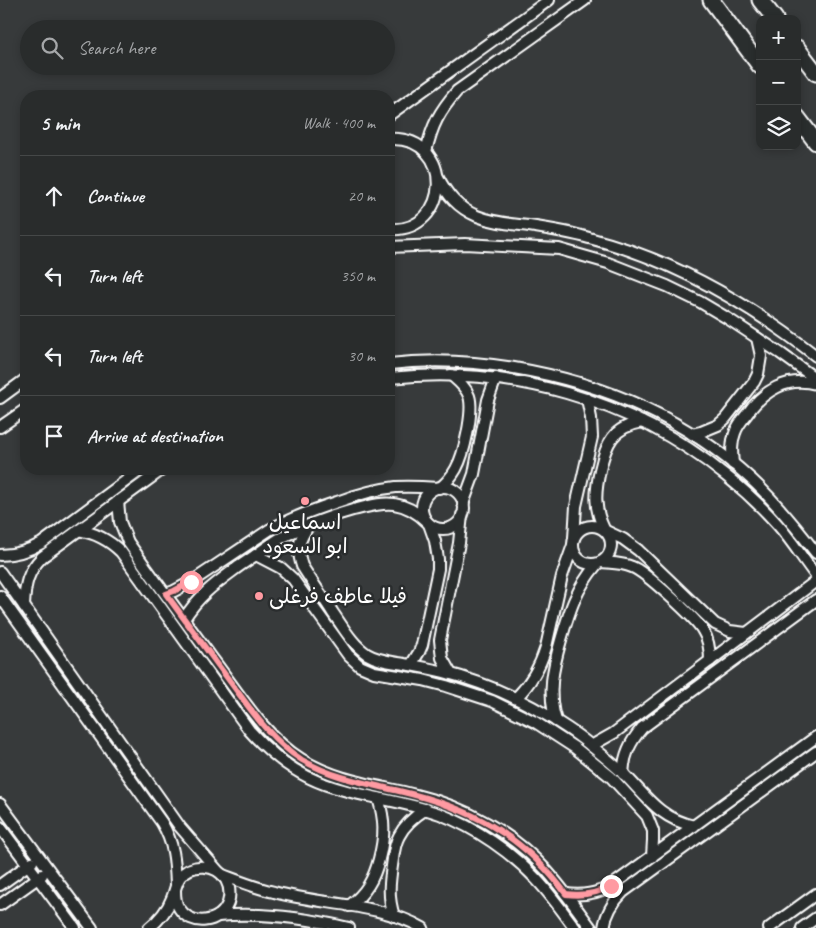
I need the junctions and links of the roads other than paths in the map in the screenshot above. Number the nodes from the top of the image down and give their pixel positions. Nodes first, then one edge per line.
1 (549, 0) edge
2 (585, 0) edge
3 (711, 0) edge
4 (760, 0) edge
5 (772, 15) edge
6 (801, 53) edge
7 (756, 61) edge
8 (816, 73) edge
9 (395, 111) edge
10 (801, 122) edge
11 (395, 138) edge
12 (816, 142) edge
13 (426, 152) junction
14 (438, 177) junction
15 (395, 229) edge
16 (395, 247) edge
17 (757, 338) junction
18 (816, 356) edge
19 (395, 364) edge
20 (451, 375) junction
21 (395, 378) edge
22 (496, 378) junction
23 (816, 379) edge
24 (20, 383) edge
25 (816, 384) edge
26 (0, 398) edge
27 (587, 399) junction
28 (20, 413) edge
29 (642, 422) junction
30 (0, 427) edge
31 (692, 434) junction
32 (733, 464) junction
33 (134, 475) edge
34 (155, 475) edge
35 (440, 488) junction
36 (118, 502) junction
37 (463, 504) junction
38 (462, 515) junction
39 (428, 523) junction
40 (309, 525) junction
41 (78, 530) junction
42 (605, 530) junction
43 (574, 542) junction
44 (816, 553) edge
45 (0, 555) edge
46 (256, 555) junction
47 (599, 563) junction
48 (0, 572) edge
49 (816, 576) edge
50 (816, 582) edge
51 (166, 594) junction
52 (0, 596) edge
53 (816, 600) edge
54 (24, 606) junction
55 (184, 619) junction
56 (746, 634) junction
57 (710, 661) junction
58 (411, 665) junction
59 (450, 674) junction
60 (516, 698) junction
61 (556, 721) junction
62 (816, 737) edge
63 (591, 746) junction
64 (816, 752) edge
65 (623, 774) junction
66 (378, 798) junction
67 (0, 804) edge
68 (426, 809) junction
69 (694, 826) junction
70 (0, 827) edge
71 (38, 856) junction
72 (652, 857) junction
73 (28, 864) junction
74 (48, 870) junction
75 (220, 873) junction
76 (38, 878) junction
77 (0, 885) edge
78 (175, 887) junction
79 (566, 894) junction
80 (816, 894) edge
81 (0, 905) edge
82 (349, 906) junction
83 (218, 916) junction
84 (394, 916) junction
85 (816, 918) edge
86 (208, 921) junction
87 (75, 928) edge
88 (92, 928) edge
89 (149, 928) edge
90 (194, 928) edge
91 (349, 928) edge
92 (423, 928) edge
93 (575, 928) edge
94 (591, 928) edge
95 (604, 928) edge
96 (769, 928) edge
97 (802, 928) edge

1 - 9 street
2 - 13 street
3 - 7 main road
4 - 5 main road
6 - 8 main road
10 - 12 main road
11 - 13 street
13 - 14 street
14 - 15 street
14 - 18 street
16 - 17 street
17 - 23 street
17 - 31 street
19 - 31 street
20 - 21 street
20 - 22 street
20 - 35 street
22 - 27 street
22 - 37 street
24 - 26 street
25 - 32 street
27 - 29 street
27 - 43 street
28 - 30 street
29 - 42 street
29 - 49 street
31 - 32 street
32 - 44 street
33 - 45 street
34 - 36 street
35 - 37 street
35 - 39 street
35 - 51 street
36 - 41 street
36 - 51 street
37 - 38 street
38 - 39 street
38 - 59 street
39 - 40 street
39 - 58 street
40 - 46 street
40 - 58 street
41 - 54 street
41 - 66 street
42 - 43 street
42 - 47 street
42 - 56 street
43 - 47 street
43 - 60 street
46 - 55 street
46 - 72 street
47 - 57 street
47 - 61 street
48 - 54 street
50 - 56 street
51 - 55 street
52 - 78 street
53 - 65 street
54 - 75 street
55 - 79 street
56 - 57 street
57 - 63 street
58 - 59 street
59 - 60 street
60 - 61 street
61 - 63 street
62 - 69 street
63 - 65 street
64 - 95 street
65 - 69 street
66 - 68 street
66 - 82 street
67 - 71 street
68 - 84 street
68 - 93 street
69 - 72 street
70 - 73 street
71 - 73 street
71 - 74 street
72 - 79 street
73 - 76 street
73 - 77 street
74 - 76 street
74 - 88 street
75 - 78 street
75 - 82 street
75 - 83 street
76 - 81 street
76 - 87 street
78 - 86 street
78 - 89 street
79 - 94 street
80 - 96 street
82 - 84 street
83 - 86 street
83 - 91 street
84 - 92 street
85 - 97 street
86 - 90 street

